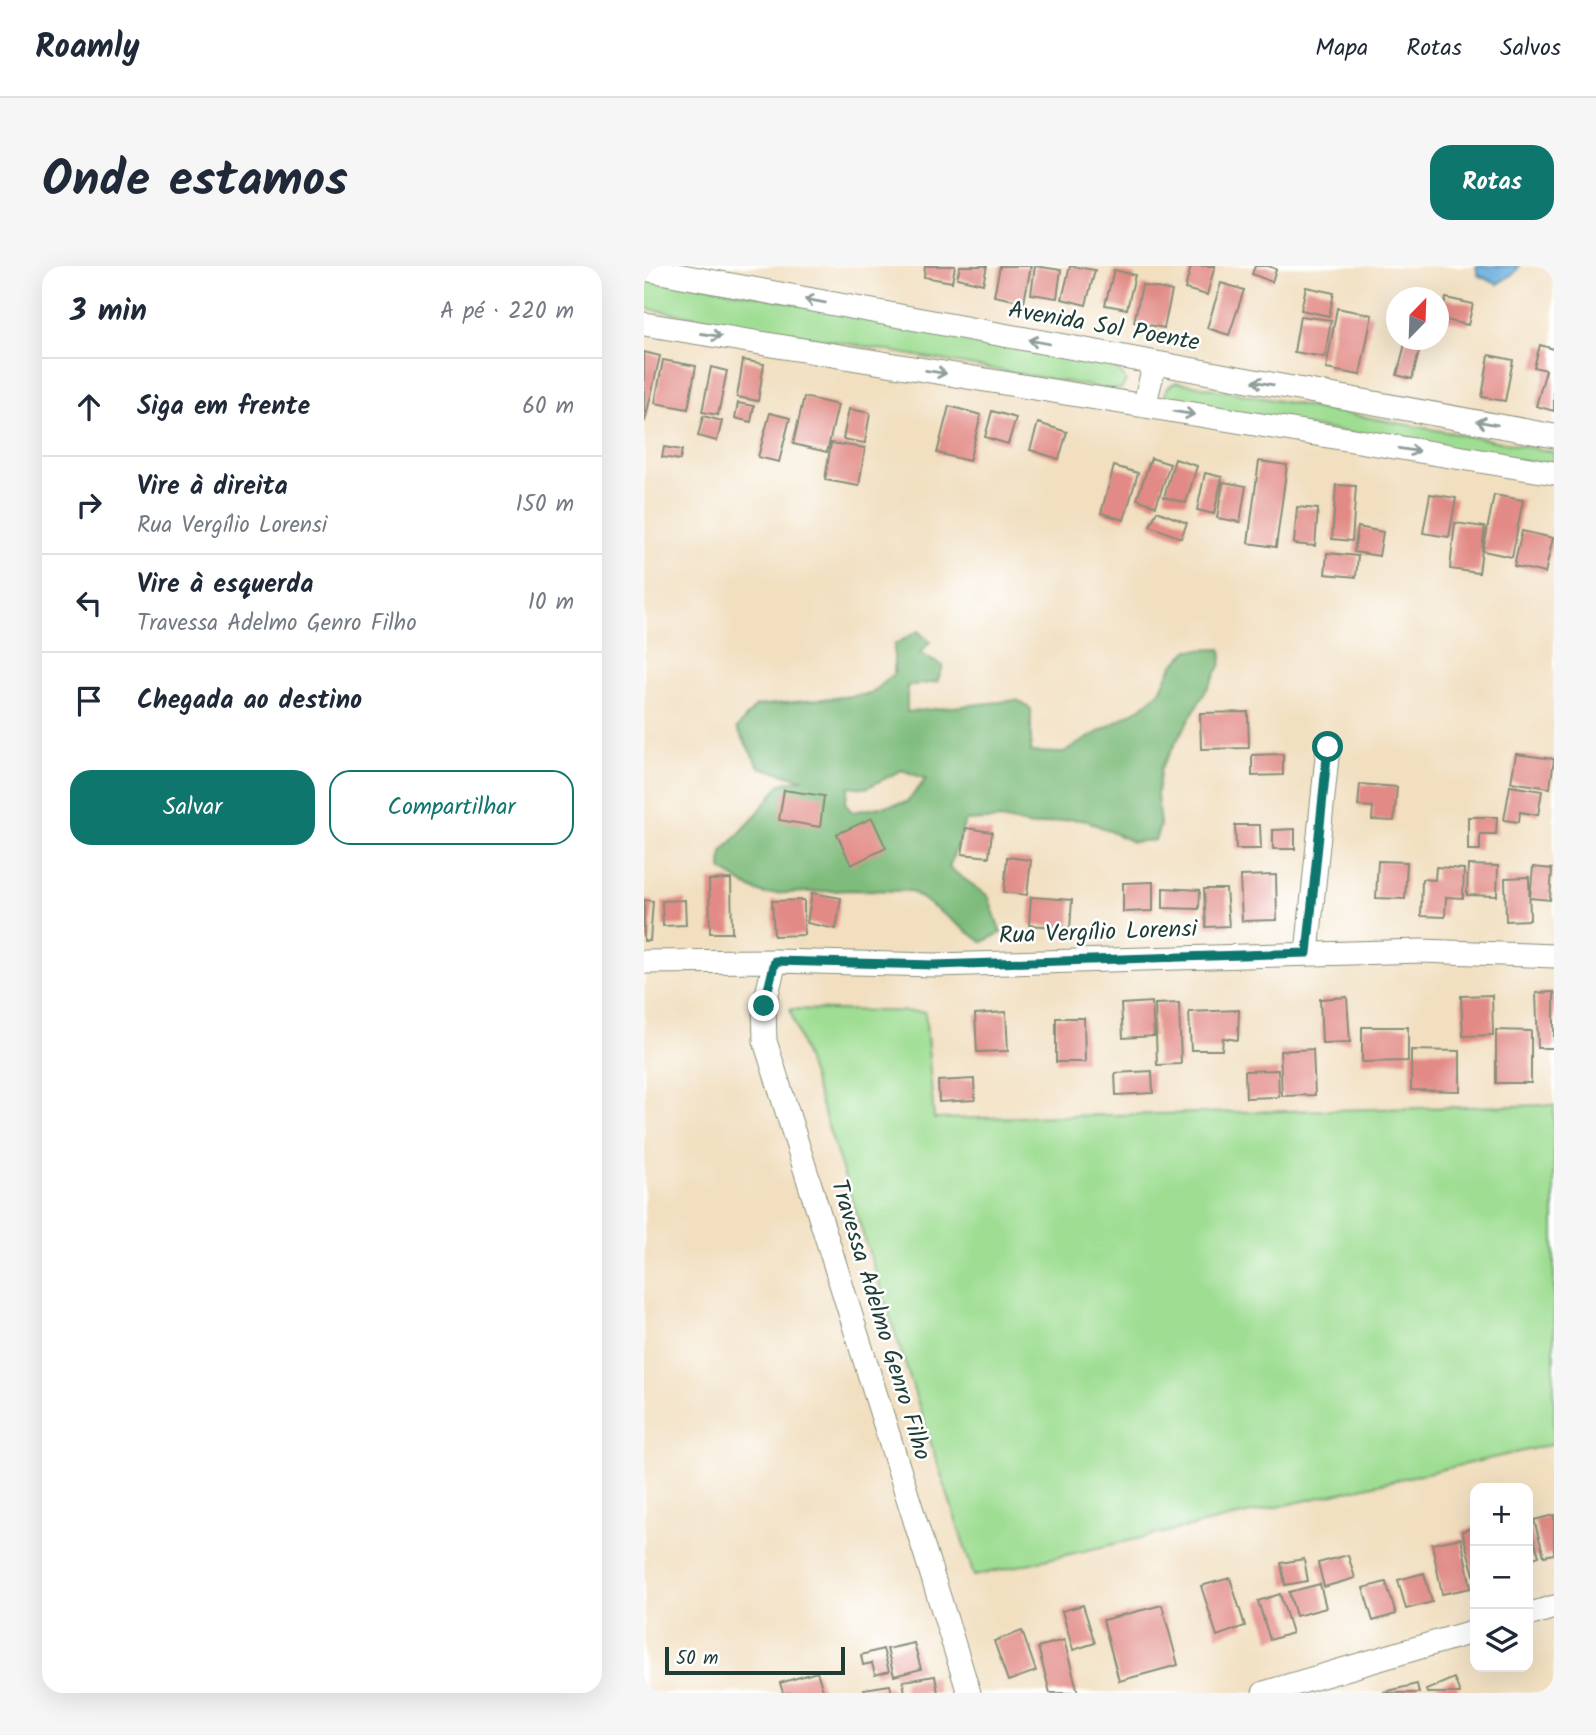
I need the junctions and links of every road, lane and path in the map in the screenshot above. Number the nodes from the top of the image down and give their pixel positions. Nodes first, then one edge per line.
1 (644, 269) edge
2 (644, 324) edge
3 (1155, 363) junction
4 (1144, 406) junction
5 (1554, 436) edge
6 (1554, 474) edge
7 (1328, 747) dead end
8 (1307, 953) junction
9 (1554, 956) edge
10 (775, 961) junction
11 (644, 962) edge
12 (1554, 1607) edge
13 (1533, 1613) edge
14 (1470, 1632) edge
15 (969, 1693) edge
16 (1264, 1693) edge

3 -> 1 street, Avenida Sol Poente
2 -> 4 street
3 - 4 street
5 -> 3 street, Avenida Sol Poente
4 -> 6 street
7 - 8 street
8 - 9 street, Rua Vergílio Lorensi
8 - 10 street, Rua Vergílio Lorensi
10 - 11 street, Rua Vergílio Lorensi
10 - 15 street, Travessa Adelmo Genro Filho
12 - 13 street
14 - 16 street

